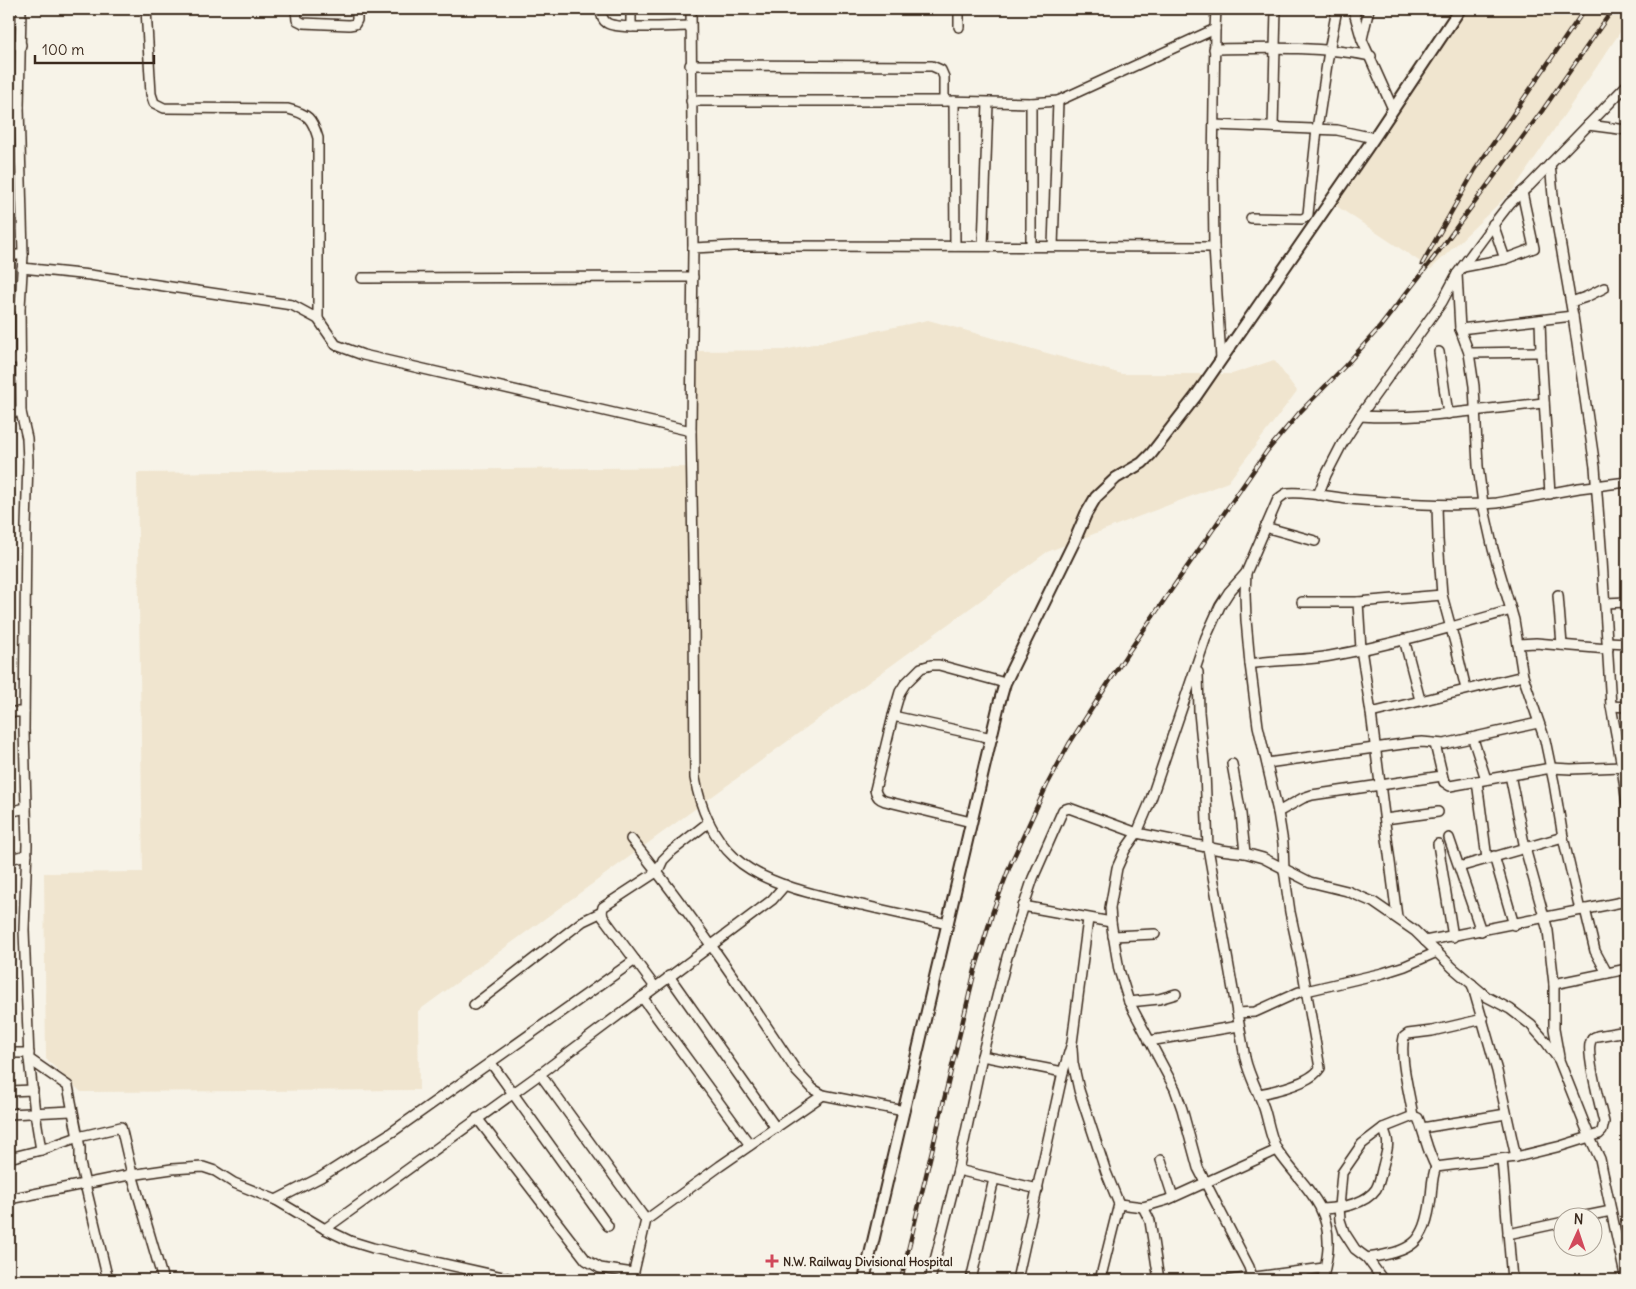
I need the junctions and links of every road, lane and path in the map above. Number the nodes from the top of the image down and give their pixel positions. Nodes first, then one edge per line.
1 (22, 9) edge
2 (146, 9) edge
3 (296, 9) edge
4 (357, 9) edge
5 (601, 9) edge
6 (631, 9) edge
7 (690, 9) edge
8 (959, 9) edge
9 (1216, 9) edge
10 (1276, 9) edge
11 (1337, 9) edge
12 (1352, 9) edge
13 (1369, 9) edge
14 (1460, 9) edge
15 (631, 26) junction
16 (690, 26) junction
17 (959, 27) dead end
18 (1215, 29) junction
19 (1362, 40) junction
20 (9, 44) edge
21 (21, 45) junction
22 (1275, 48) junction
23 (1214, 49) junction
24 (1329, 51) junction
25 (1357, 54) junction
26 (1371, 56) junction
27 (690, 65) junction
28 (9, 83) edge
29 (20, 84) junction
30 (1627, 85) edge
31 (691, 101) junction
32 (944, 101) junction
33 (954, 101) junction
34 (1058, 101) junction
35 (988, 103) junction
36 (1031, 103) junction
37 (9, 107) edge
38 (19, 107) junction
39 (1393, 109) junction
40 (1214, 125) junction
41 (1588, 126) junction
42 (1273, 127) junction
43 (1317, 130) junction
44 (1627, 130) edge
45 (1374, 138) junction
46 (1550, 164) junction
47 (1522, 192) junction
48 (1252, 218) dead end
49 (1493, 224) junction
50 (955, 246) junction
51 (983, 246) junction
52 (1031, 246) junction
53 (1053, 246) junction
54 (1214, 246) junction
55 (694, 248) junction
56 (9, 255) edge
57 (23, 255) junction
58 (1505, 259) junction
59 (22, 268) junction
60 (1460, 270) junction
61 (693, 277) junction
62 (362, 278) dead end
63 (1604, 288) dead end
64 (1571, 302) junction
65 (20, 307) junction
66 (9, 308) edge
67 (1574, 316) junction
68 (318, 319) junction
69 (1540, 320) junction
70 (1460, 329) junction
71 (1439, 352) dead end
72 (1541, 352) junction
73 (1469, 353) junction
74 (9, 359) edge
75 (21, 359) junction
76 (1221, 359) junction
77 (1544, 402) junction
78 (1475, 409) junction
79 (9, 412) edge
80 (21, 412) junction
81 (1448, 414) junction
82 (1360, 416) junction
83 (691, 431) junction
84 (1627, 482) edge
85 (1597, 486) junction
86 (1550, 494) junction
87 (1318, 495) junction
88 (1484, 504) junction
89 (1437, 505) junction
90 (1266, 527) junction
91 (1315, 541) dead end
92 (1246, 573) junction
93 (1442, 595) junction
94 (1558, 596) dead end
95 (1302, 602) dead end
96 (1358, 602) junction
97 (1627, 602) edge
98 (1605, 603) junction
99 (1511, 610) junction
100 (1451, 626) junction
101 (1404, 639) junction
102 (1627, 643) edge
103 (1518, 644) junction
104 (1562, 645) junction
105 (1608, 645) junction
106 (1361, 649) junction
107 (1198, 664) junction
108 (1250, 664) junction
109 (1523, 676) junction
110 (1005, 683) junction
111 (1466, 689) junction
112 (1420, 700) junction
113 (1611, 706) junction
114 (1627, 707) edge
115 (9, 712) edge
116 (24, 712) junction
117 (1371, 713) junction
118 (893, 716) junction
119 (1538, 724) junction
120 (992, 738) junction
121 (1474, 739) junction
122 (1435, 744) junction
123 (1376, 748) junction
124 (1624, 763) edge
125 (1232, 764) dead end
126 (1267, 764) junction
127 (1551, 768) junction
128 (1510, 775) junction
129 (1442, 776) junction
130 (1482, 780) junction
131 (1380, 784) junction
132 (1627, 804) edge
133 (26, 808) junction
134 (9, 812) edge
135 (1278, 812) junction
136 (1438, 812) dead end
137 (1385, 819) junction
138 (709, 822) junction
139 (971, 822) junction
140 (1137, 833) junction
141 (1563, 837) junction
142 (1450, 838) dead end
143 (632, 839) dead end
144 (1438, 844) dead end
145 (1208, 848) junction
146 (1525, 848) junction
147 (1245, 853) junction
148 (27, 855) junction
149 (1490, 858) junction
150 (9, 859) edge
151 (1459, 867) junction
152 (1284, 870) junction
153 (658, 871) junction
154 (785, 885) junction
155 (1627, 901) edge
156 (1023, 906) junction
157 (1582, 909) junction
158 (602, 912) junction
159 (1398, 917) junction
160 (1545, 917) junction
161 (1088, 919) junction
162 (1111, 922) junction
163 (948, 924) junction
164 (1514, 924) junction
165 (1481, 931) junction
166 (1155, 934) dead end
167 (1113, 936) junction
168 (1453, 937) junction
169 (1425, 941) junction
170 (711, 945) junction
171 (1437, 952) junction
172 (635, 960) junction
173 (1627, 969) edge
174 (1607, 973) junction
175 (669, 976) junction
176 (1472, 984) junction
177 (1554, 984) junction
178 (655, 987) junction
179 (1302, 992) junction
180 (1176, 994) dead end
181 (642, 997) junction
182 (1129, 1002) junction
183 (474, 1005) dead end
184 (1237, 1013) junction
185 (1483, 1020) junction
186 (1239, 1026) junction
187 (1627, 1031) edge
188 (1149, 1041) junction
189 (1072, 1043) junction
190 (9, 1053) edge
191 (29, 1056) junction
192 (982, 1056) junction
193 (1559, 1060) junction
194 (491, 1063) junction
195 (1063, 1072) junction
196 (540, 1074) junction
197 (33, 1090) junction
198 (9, 1091) edge
199 (513, 1093) junction
200 (1259, 1094) junction
201 (822, 1095) junction
202 (72, 1111) junction
203 (904, 1111) junction
204 (35, 1113) junction
205 (9, 1114) edge
206 (1506, 1114) junction
207 (1413, 1116) junction
208 (477, 1118) junction
209 (776, 1128) junction
210 (1383, 1128) junction
211 (1422, 1128) junction
212 (78, 1137) junction
213 (1590, 1138) junction
214 (750, 1145) junction
215 (42, 1150) junction
216 (1277, 1150) junction
217 (1516, 1157) junction
218 (9, 1158) edge
219 (1502, 1159) junction
220 (1161, 1160) dead end
221 (1436, 1167) junction
222 (958, 1170) junction
223 (132, 1174) junction
224 (994, 1179) junction
225 (1205, 1182) junction
226 (84, 1183) junction
227 (1038, 1189) junction
228 (1173, 1197) junction
229 (9, 1199) edge
230 (276, 1200) junction
231 (1119, 1204) junction
232 (1338, 1207) junction
233 (1143, 1208) junction
234 (1322, 1209) junction
235 (1612, 1211) junction
236 (1604, 1213) edge
237 (646, 1220) junction
238 (1554, 1224) edge
239 (608, 1226) dead end
240 (325, 1229) junction
241 (1508, 1234) junction
242 (1624, 1254) edge
243 (1366, 1258) junction
244 (1324, 1268) junction
245 (489, 1277) edge
246 (632, 1277) edge
247 (1252, 1278) edge
248 (108, 1280) edge
249 (163, 1280) edge
250 (516, 1280) edge
251 (864, 1280) edge
252 (930, 1280) edge
253 (971, 1280) edge
254 (1018, 1280) edge
255 (1100, 1280) edge
256 (1159, 1280) edge
257 (1230, 1280) edge
258 (1323, 1280) edge
259 (1383, 1280) edge
260 (1512, 1280) edge
261 (1626, 1280) edge

1 - 21 street
2 - 68 street
3 - 4 street
5 - 15 street
6 - 15 street
7 - 16 street
8 - 17 street
9 - 18 street
10 - 22 street
11 - 24 street
12 - 19 street
13 - 19 street
14 - 39 street
15 - 16 street
16 - 27 street
18 - 23 street
18 - 34 street
19 - 25 street
19 - 26 street
20 - 21 street
21 - 29 street
22 - 23 street
22 - 24 street
22 - 42 street
23 - 40 street
24 - 25 street
24 - 43 street
25 - 26 street
26 - 39 street
27 - 31 street
27 - 32 street
28 - 29 street
29 - 38 street
30 - 41 street
31 - 32 street
31 - 55 street
32 - 33 street
33 - 35 street
33 - 50 street
34 - 36 street
34 - 53 street
35 - 36 street
35 - 51 street
36 - 52 street
37 - 38 street
38 - 57 street
39 - 45 street
40 - 42 street
40 - 54 street
41 - 44 street
41 - 46 street
42 - 43 street
43 - 45 street
43 - 48 street
45 - 76 street
46 - 47 street
46 - 64 street
47 - 49 street
47 - 58 street
49 - 58 street
49 - 60 street
50 - 51 street
50 - 55 street
51 - 52 street
52 - 53 street
53 - 54 street
54 - 76 street
55 - 61 street
56 - 57 street
57 - 59 street
58 - 60 street
59 - 65 street
59 - 68 street
60 - 70 street
60 - 82 street
61 - 62 street
61 - 83 street
63 - 64 street
64 - 67 street
65 - 66 street
65 - 75 street
67 - 69 street
67 - 85 street
68 - 83 street
69 - 70 street
69 - 72 street
70 - 73 street
71 - 81 street
72 - 73 street
72 - 77 street
73 - 78 street
74 - 75 street
75 - 80 street
76 - 110 street
77 - 78 street
77 - 86 street
78 - 81 street
78 - 88 street
79 - 80 street
80 - 116 street
81 - 82 street
82 - 87 street
83 - 138 street
84 - 85 street
85 - 86 street
85 - 98 street
86 - 88 street
87 - 89 street
87 - 90 street
88 - 89 street
88 - 99 street
89 - 93 street
90 - 91 street
90 - 92 street
92 - 107 street
92 - 108 street
93 - 96 street
93 - 100 street
94 - 104 street
95 - 96 street
96 - 106 street
97 - 98 street
98 - 105 street
99 - 100 street
99 - 103 street
100 - 101 street
100 - 111 street
101 - 106 street
101 - 112 street
102 - 105 street
103 - 104 street
103 - 109 street
104 - 105 street
105 - 113 street
106 - 108 street
106 - 117 street
107 - 140 street
107 - 145 street
108 - 126 street
109 - 111 street
109 - 119 street
110 - 118 street
110 - 120 street
111 - 112 street
112 - 117 street
113 - 114 street
113 - 124 street
115 - 116 street
116 - 133 street
117 - 123 street
118 - 120 street
118 - 139 street
119 - 121 street
119 - 127 street
120 - 139 street
121 - 122 street
121 - 130 street
122 - 123 street
122 - 129 street
123 - 126 street
123 - 131 street
124 - 127 street
124 - 132 street
125 - 147 street
126 - 135 street
127 - 128 street
127 - 141 street
128 - 130 street
128 - 146 street
129 - 130 street
129 - 131 street
130 - 149 street
131 - 135 street
131 - 137 street
133 - 134 street
133 - 148 street
135 - 152 street
136 - 137 street
137 - 159 street
138 - 153 street
138 - 154 street
139 - 163 street
140 - 145 street
140 - 156 street
140 - 162 street
141 - 146 street
141 - 157 street
142 - 151 street
143 - 153 street
144 - 168 street
145 - 147 street
145 - 184 street
146 - 149 street
146 - 160 street
147 - 152 street
148 - 150 street
148 - 191 street
149 - 151 street
149 - 164 street
151 - 165 street
152 - 159 street
152 - 179 street
153 - 158 street
153 - 170 street
154 - 163 street
154 - 170 street
155 - 157 street
156 - 161 street
156 - 192 street
157 - 160 street
157 - 174 street
158 - 172 street
158 - 183 street
159 - 169 street
160 - 164 street
160 - 177 street
161 - 162 street
161 - 189 street
162 - 167 street
163 - 203 street
164 - 165 street
165 - 168 street
166 - 167 street
167 - 182 street
168 - 169 street
169 - 171 street
170 - 175 street
170 - 201 street
171 - 176 street
171 - 179 street
172 - 178 street
172 - 194 street
173 - 174 street
174 - 177 street
175 - 178 street
175 - 209 street
176 - 185 street
176 - 193 street
177 - 193 street
178 - 181 street
179 - 184 street
179 - 200 street
180 - 182 street
181 - 196 street
181 - 214 street
182 - 188 street
184 - 186 street
185 - 206 street
185 - 207 street
186 - 188 street
186 - 200 street
187 - 213 street
188 - 225 street
189 - 195 street
189 - 231 street
190 - 191 street
191 - 197 street
191 - 202 street
192 - 195 street
192 - 222 street
193 - 213 street
194 - 199 street
194 - 230 street
195 - 227 street
196 - 199 street
196 - 237 street
197 - 198 street
197 - 204 street
199 - 208 street
199 - 239 street
200 - 216 street
201 - 203 street
201 - 209 street
202 - 204 street
202 - 212 street
203 - 251 street
204 - 205 street
204 - 215 street
206 - 211 street
206 - 217 street
207 - 210 street
207 - 211 street
208 - 240 street
208 - 246 street
209 - 214 street
210 - 232 street
210 - 232 street
211 - 221 street
212 - 215 street
212 - 223 street
212 - 226 street
213 - 217 street
213 - 235 street
214 - 237 street
215 - 218 street
216 - 225 street
216 - 234 street
217 - 219 street
219 - 221 street
219 - 241 street
220 - 228 street
221 - 243 street
222 - 224 street
222 - 252 street
223 - 226 street
223 - 230 street
223 - 249 street
224 - 227 street
224 - 253 street
225 - 228 street
225 - 247 street
226 - 229 street
226 - 248 street
227 - 254 street
228 - 233 street
230 - 240 street
231 - 233 street
231 - 255 street
232 - 234 street
232 - 243 street
233 - 256 street
234 - 244 street
235 - 236 street
235 - 242 street
237 - 246 street
238 - 241 street
240 - 245 street
241 - 260 street
242 - 261 street
243 - 259 street
244 - 247 street
244 - 258 street
245 - 250 street
247 - 257 street

